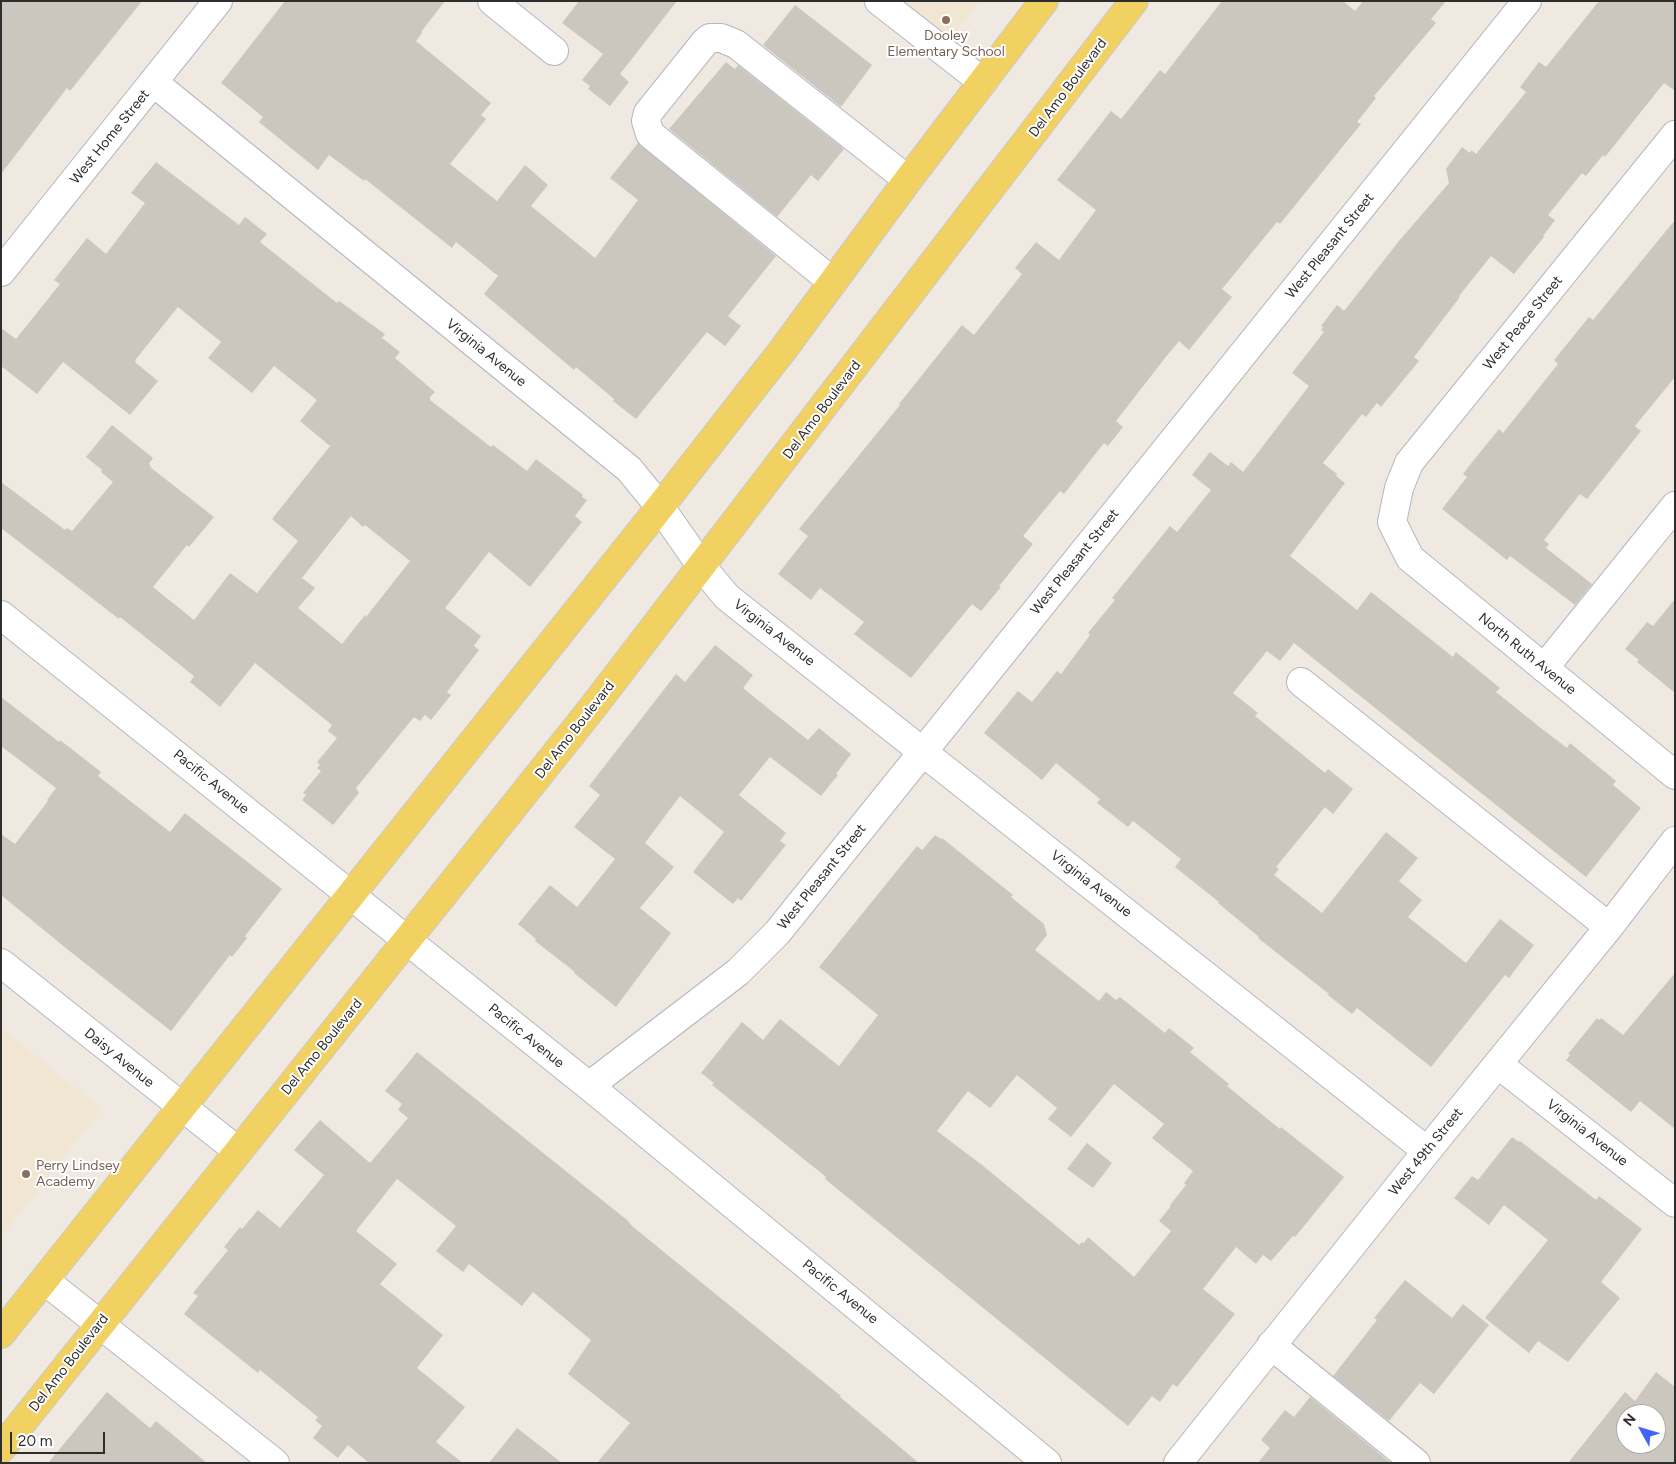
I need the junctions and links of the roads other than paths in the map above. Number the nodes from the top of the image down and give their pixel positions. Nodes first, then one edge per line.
1 (218, 1) edge
2 (492, 1) edge
3 (879, 1) edge
4 (1044, 1) edge
5 (1134, 1) edge
6 (1527, 1) edge
7 (554, 51) dead end
8 (153, 82) junction
9 (983, 82) junction
10 (1675, 135) edge
11 (908, 180) junction
12 (1, 272) edge
13 (833, 282) junction
14 (1675, 506) edge
15 (660, 507) junction
16 (1392, 522) joint
17 (702, 567) junction
18 (1, 615) edge
19 (1544, 668) junction
20 (1300, 682) dead end
21 (923, 751) junction
22 (1675, 775) edge
23 (1675, 841) edge
24 (351, 895) junction
25 (1610, 927) junction
26 (408, 941) junction
27 (1, 963) edge
28 (1498, 1065) junction
29 (589, 1086) junction
30 (181, 1108) junction
31 (238, 1151) junction
32 (1427, 1151) junction
33 (1675, 1203) edge
34 (44, 1280) junction
35 (100, 1324) junction
36 (1, 1334) edge
37 (1271, 1345) junction
38 (1, 1449) edge
39 (275, 1463) edge
40 (1047, 1463) edge
41 (1178, 1463) edge
42 (1416, 1463) edge

1 - 8 street, West Home Street
2 - 7 street
3 - 9 street
4 - 9 main road
5 - 17 main road, Del Amo Boulevard
6 - 21 street, West Pleasant Street
8 - 12 street, West Home Street
8 - 15 street, Virginia Avenue
9 - 11 main road
10 - 16 street, West Peace Street
11 - 13 main road
11 - 13 street
13 - 15 main road
14 - 19 street
15 - 17 street, Virginia Avenue
15 - 24 main road
16 - 19 street, North Ruth Avenue
17 - 21 street, Virginia Avenue
17 - 26 main road, Del Amo Boulevard
18 - 24 street, Pacific Avenue
19 - 22 street, North Ruth Avenue
20 - 25 street
21 - 29 street, West Pleasant Street
21 - 32 street, Virginia Avenue
23 - 25 street, West 49th Street
24 - 26 street, Pacific Avenue
24 - 30 main road
25 - 28 street, West 49th Street
26 - 29 street, Pacific Avenue
26 - 31 main road, Del Amo Boulevard
27 - 30 street, Daisy Avenue
28 - 32 street, West 49th Street
28 - 33 street, Virginia Avenue
29 - 40 street, Pacific Avenue
30 - 31 street, Daisy Avenue
30 - 34 main road
31 - 35 main road, Del Amo Boulevard
32 - 37 street, West 49th Street
34 - 35 street
34 - 36 main road
35 - 38 main road, Del Amo Boulevard
35 - 39 street
37 - 41 street, West 49th Street
37 - 42 street

